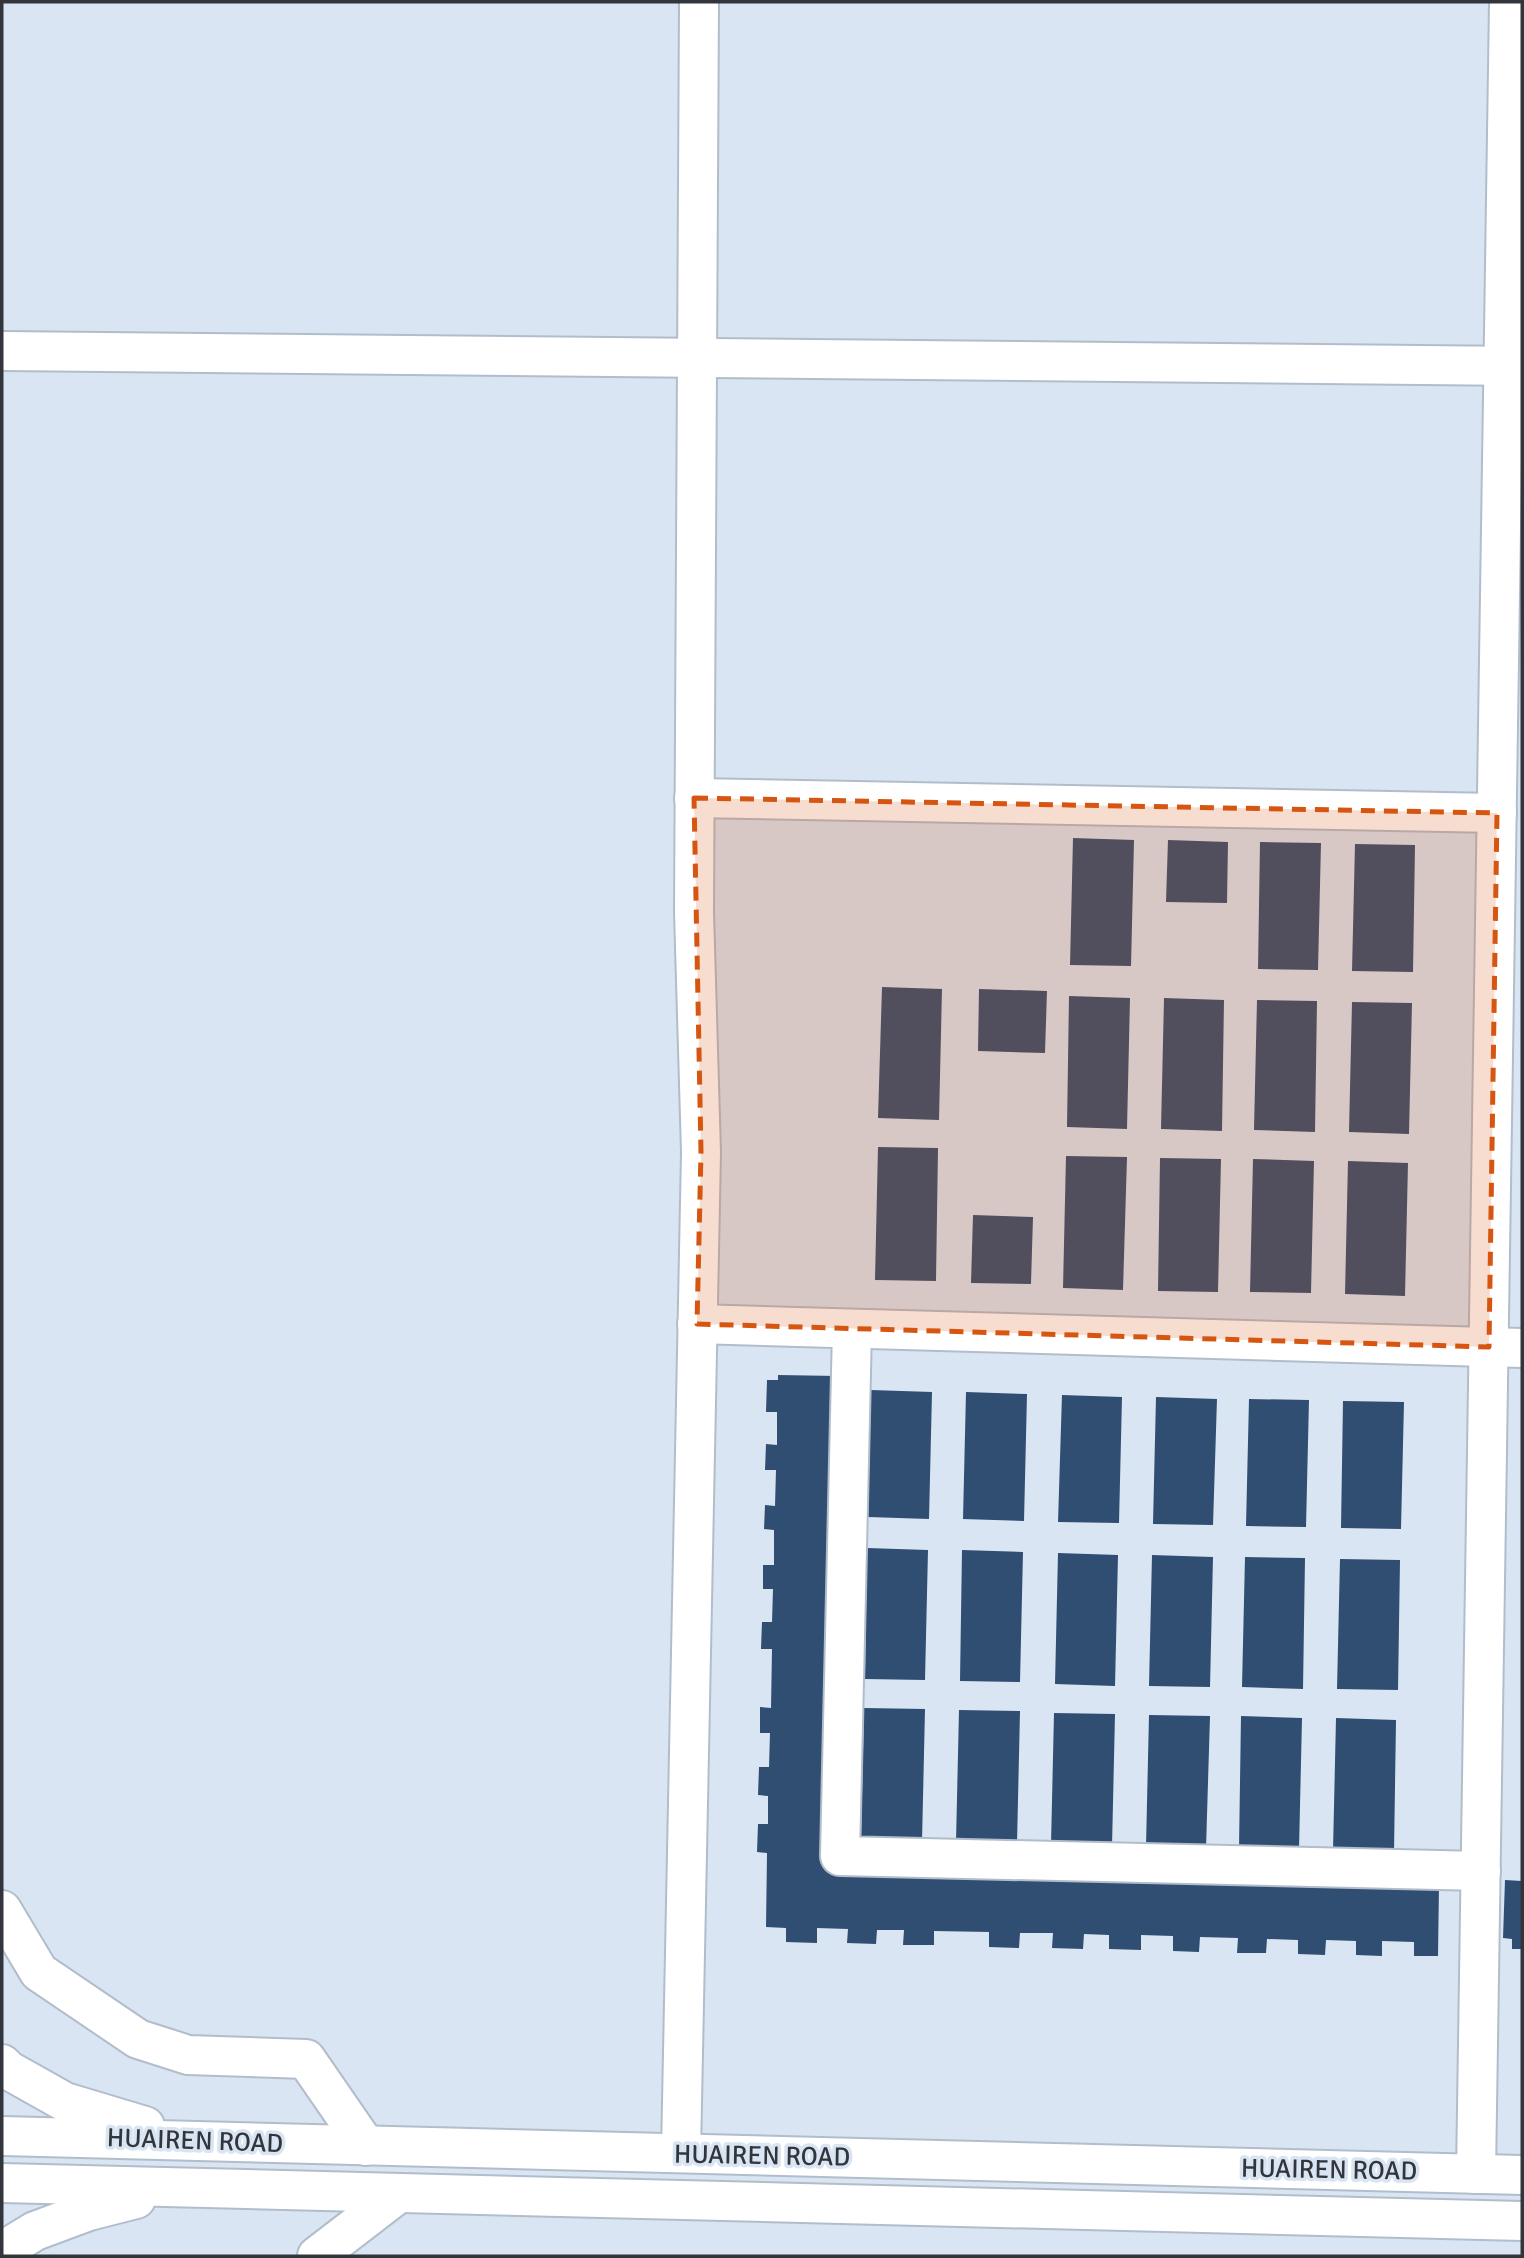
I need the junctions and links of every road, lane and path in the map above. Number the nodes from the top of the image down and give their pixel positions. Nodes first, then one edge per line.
1 (699, 2) edge
2 (1509, 2) edge
3 (2, 351) edge
4 (696, 358) junction
5 (1513, 366) edge
6 (694, 799) junction
7 (1497, 813) junction
8 (698, 1324) junction
9 (852, 1329) junction
10 (1506, 1347) edge
11 (1481, 1871) junction
12 (2, 1910) edge
13 (2, 2064) edge
14 (2, 2136) edge
15 (194, 2141) junction
16 (366, 2146) junction
17 (681, 2153) junction
18 (1476, 2174) junction
19 (1522, 2175) edge
20 (2, 2183) edge
21 (187, 2188) junction
22 (399, 2193) junction
23 (1522, 2221) edge
24 (2, 2251) edge
25 (317, 2256) edge

1 - 4 street
2 - 5 street
3 - 4 street
4 - 5 street
4 - 6 street
5 - 7 street
6 - 7 street
6 - 8 street
7 - 10 street
8 - 9 street
8 - 17 street
9 - 10 street
9 - 11 street
10 - 11 street
11 - 18 street
12 - 16 street
13 - 15 street
14 - 15 street, HUAIREN ROAD
15 - 16 street, HUAIREN ROAD
16 - 17 street, HUAIREN ROAD
17 - 18 street, HUAIREN ROAD
18 - 19 street, HUAIREN ROAD
20 - 21 street, HUAIREN ROAD
21 - 22 street, HUAIREN ROAD
21 - 24 street
22 - 23 street, HUAIREN ROAD
22 - 25 street

